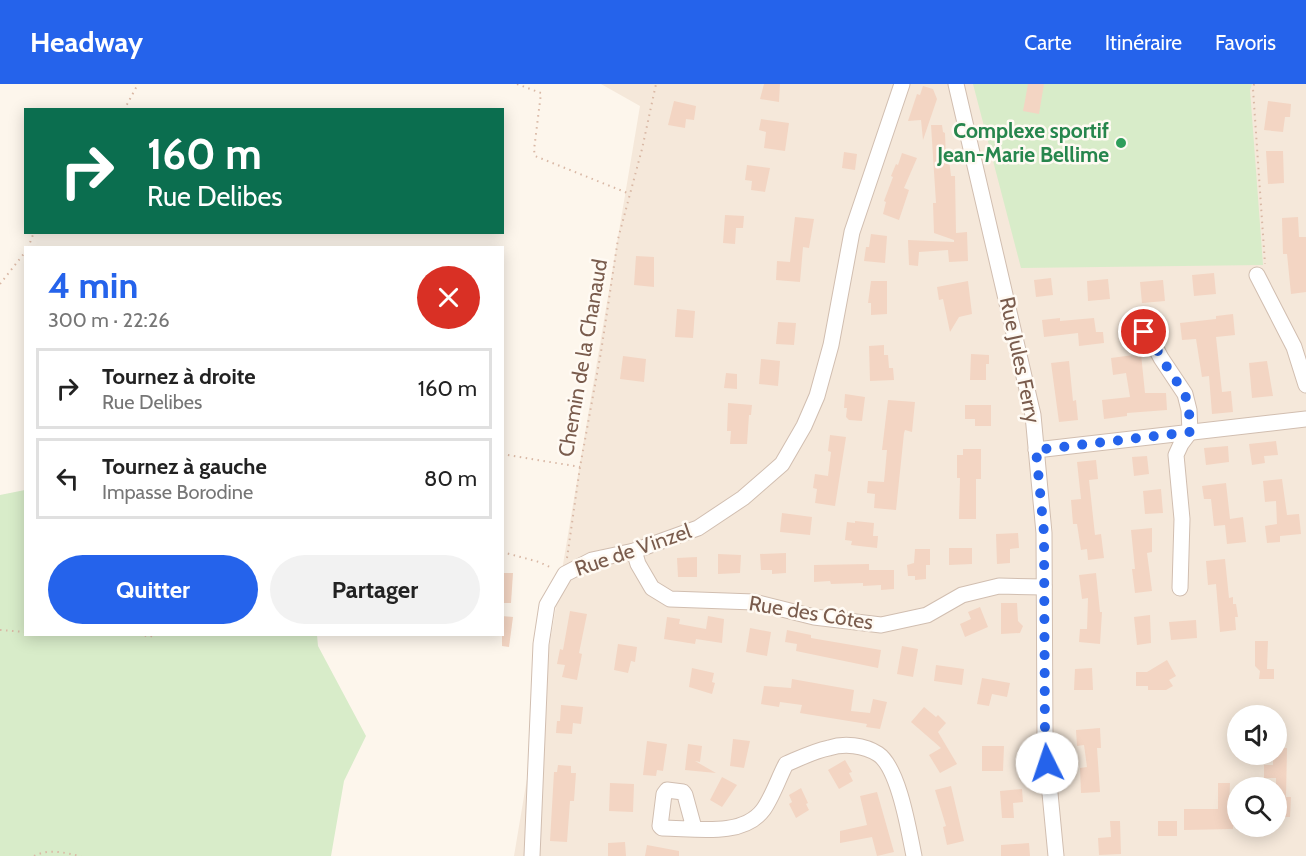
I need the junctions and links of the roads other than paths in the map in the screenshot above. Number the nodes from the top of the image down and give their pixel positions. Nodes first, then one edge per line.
1 (902, 84) edge
2 (956, 84) edge
3 (1257, 275) road end
4 (1144, 332) dead end
5 (1306, 386) edge
6 (1306, 418) edge
7 (1190, 432) junction
8 (1036, 450) junction
9 (634, 551) junction
10 (1044, 586) junction
11 (1180, 588) dead end
12 (694, 828) dead end
13 (532, 856) edge
14 (914, 856) edge
15 (1056, 856) edge

1 - 9 street, Rue de Vinzel
2 - 8 street, Rue Jules Ferry
3 - 5 street
4 - 7 street
6 - 7 street
7 - 8 street
7 - 11 street
8 - 10 street, Rue Jules Ferry
9 - 10 street, Rue des Côtes
9 - 13 street, Rue de Vinzel
10 - 15 street, Rue Jules Ferry
12 - 14 street

